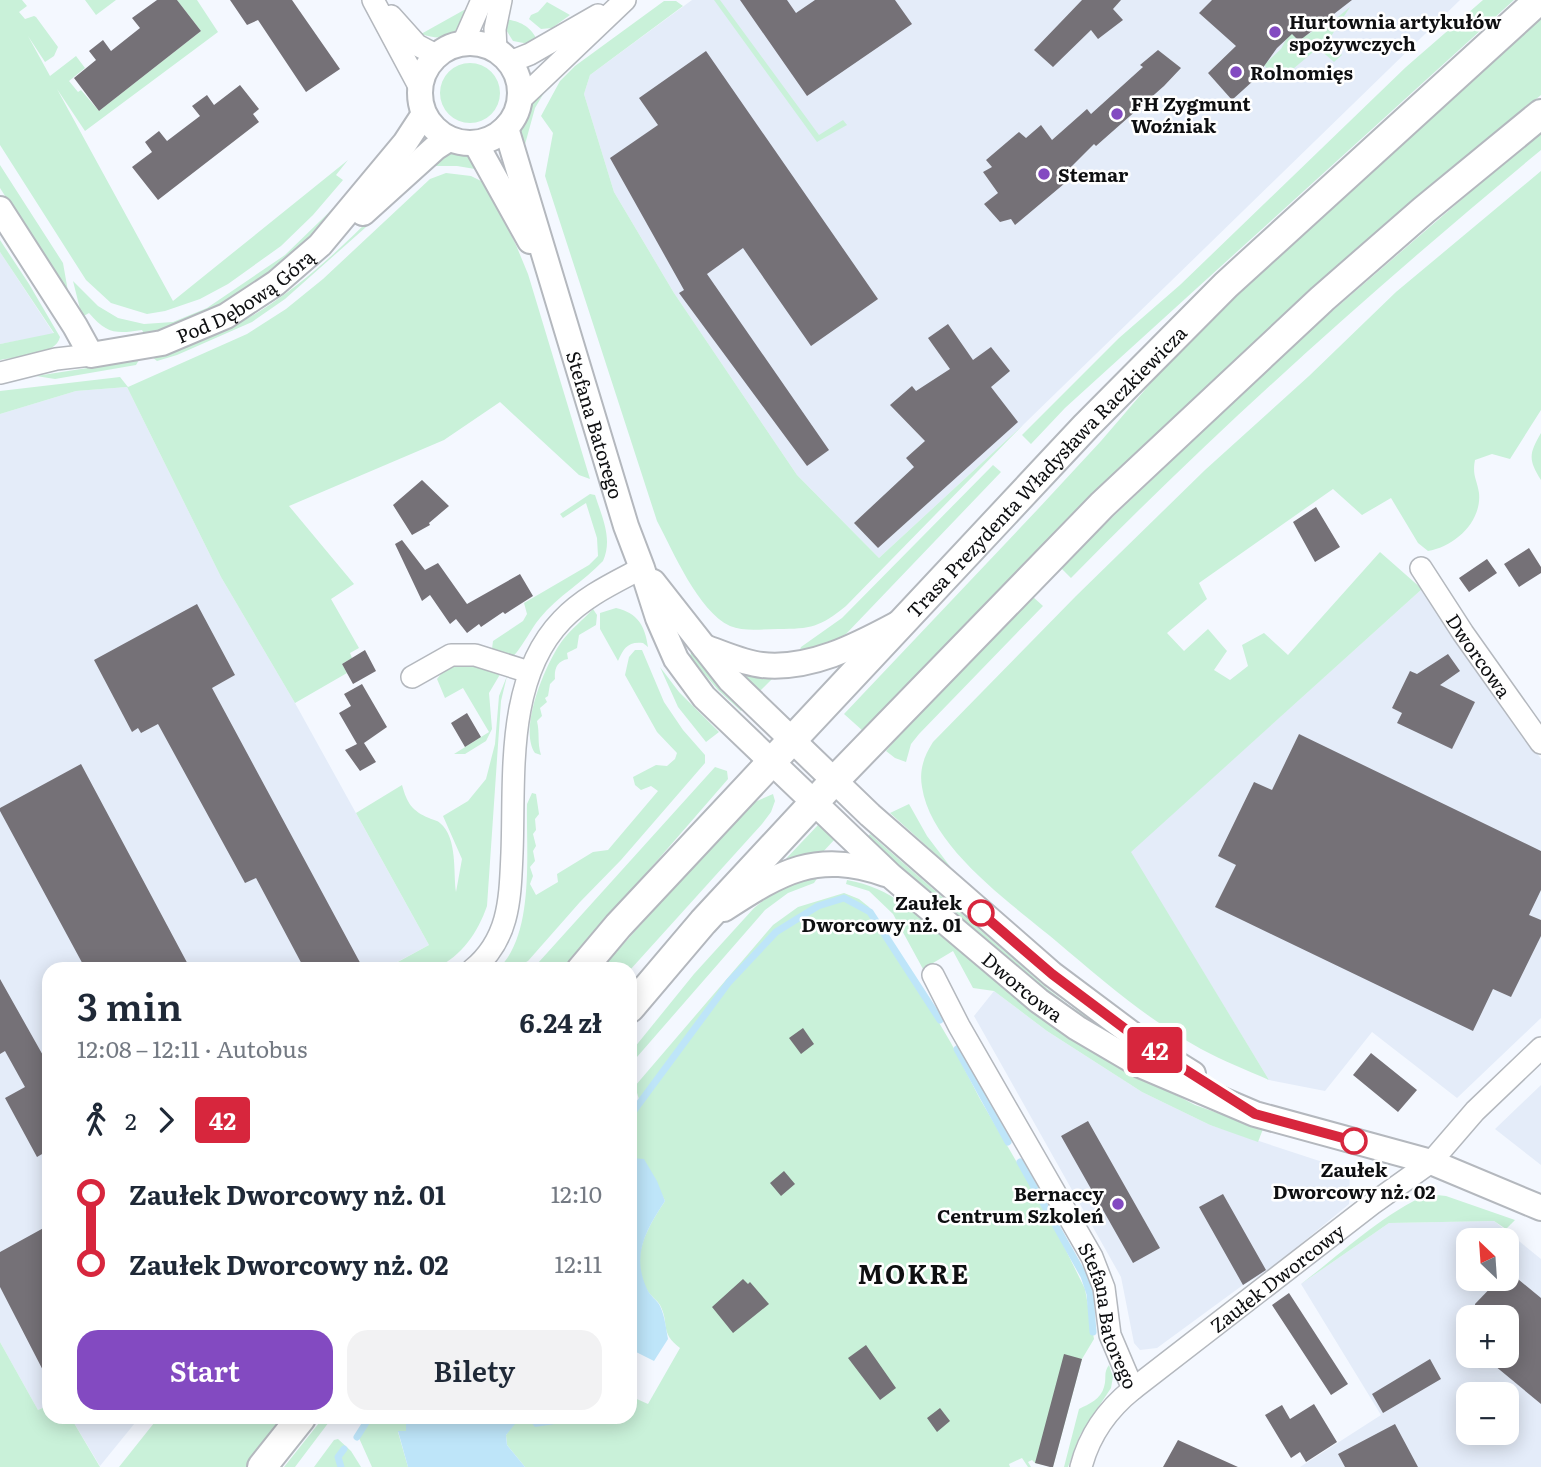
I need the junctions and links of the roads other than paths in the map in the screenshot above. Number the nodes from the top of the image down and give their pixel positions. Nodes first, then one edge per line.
1 (375, 0) edge
2 (482, 0) edge
3 (501, 0) edge
4 (625, 0) edge
5 (1538, 0) edge
6 (463, 43) junction
7 (436, 55) junction
8 (503, 56) junction
9 (419, 88) junction
10 (520, 100) junction
11 (424, 114) junction
12 (1541, 114) edge
13 (506, 128) junction
14 (449, 139) junction
15 (476, 144) junction
16 (0, 208) edge
17 (320, 245) junction
18 (551, 281) junction
19 (91, 355) junction
20 (0, 373) edge
21 (642, 568) junction
22 (1421, 568) dead end
23 (904, 621) junction
24 (704, 647) junction
25 (529, 672) junction
26 (412, 677) dead end
27 (792, 740) junction
28 (1541, 743) edge
29 (813, 760) joint
30 (772, 762) junction
31 (834, 781) junction
32 (793, 782) joint
33 (814, 802) junction
34 (891, 876) junction
35 (703, 922) junction
36 (481, 962) edge
37 (588, 962) edge
38 (933, 975) dead end
39 (637, 1000) edge
40 (1541, 1048) edge
41 (1255, 1114) junction
42 (1431, 1162) junction
43 (1541, 1208) edge
44 (1133, 1389) junction
45 (296, 1424) edge
46 (262, 1467) edge
47 (1081, 1467) edge

1 - 7 street
1 - 9 street
2 - 6 street
3 - 8 street
4 - 8 street
4 - 10 street
5 - 23 main road, Trasa Prezydenta Władysława Raczkiewicza
6 - 7 street
6 - 8 street
7 - 9 street
8 - 10 street
9 - 11 street
10 - 13 street
11 - 14 street
11 - 17 street, Pod Dębową Górą
12 - 31 main road
13 - 15 street
13 - 18 street, Stefana Batorego
14 - 15 street
14 - 17 street
15 - 18 street, Stefana Batorego
16 - 19 street
17 - 19 street, Pod Dębową Górą
18 - 21 street, Stefana Batorego
19 - 20 street, Pod Dębową Górą
21 - 24 street, Stefana Batorego
21 - 25 street
21 - 30 street, Stefana Batorego
22 - 28 street, Dworcowa
23 - 24 street
23 - 27 main road, Trasa Prezydenta Władysława Raczkiewicza
24 - 27 street, Stefana Batorego
25 - 26 street
25 - 36 street
27 - 29 street, Stefana Batorego
27 - 30 main road, Trasa Prezydenta Władysława Raczkiewicza
29 - 31 street, Dworcowa
30 - 32 street, Stefana Batorego
30 - 37 main road, Trasa Prezydenta Władysława Raczkiewicza
31 - 33 main road
31 - 41 street, Dworcowa
32 - 33 street, Dworcowa
33 - 34 street, Dworcowa
33 - 35 main road
34 - 35 street
34 - 41 street, Dworcowa
35 - 39 main road
38 - 44 street, Stefana Batorego
40 - 42 street, Zaułek Dworcowy
41 - 42 street, Dworcowa
42 - 43 street, Dworcowa
42 - 44 street, Zaułek Dworcowy
44 - 47 street, Stefana Batorego
45 - 46 main road

